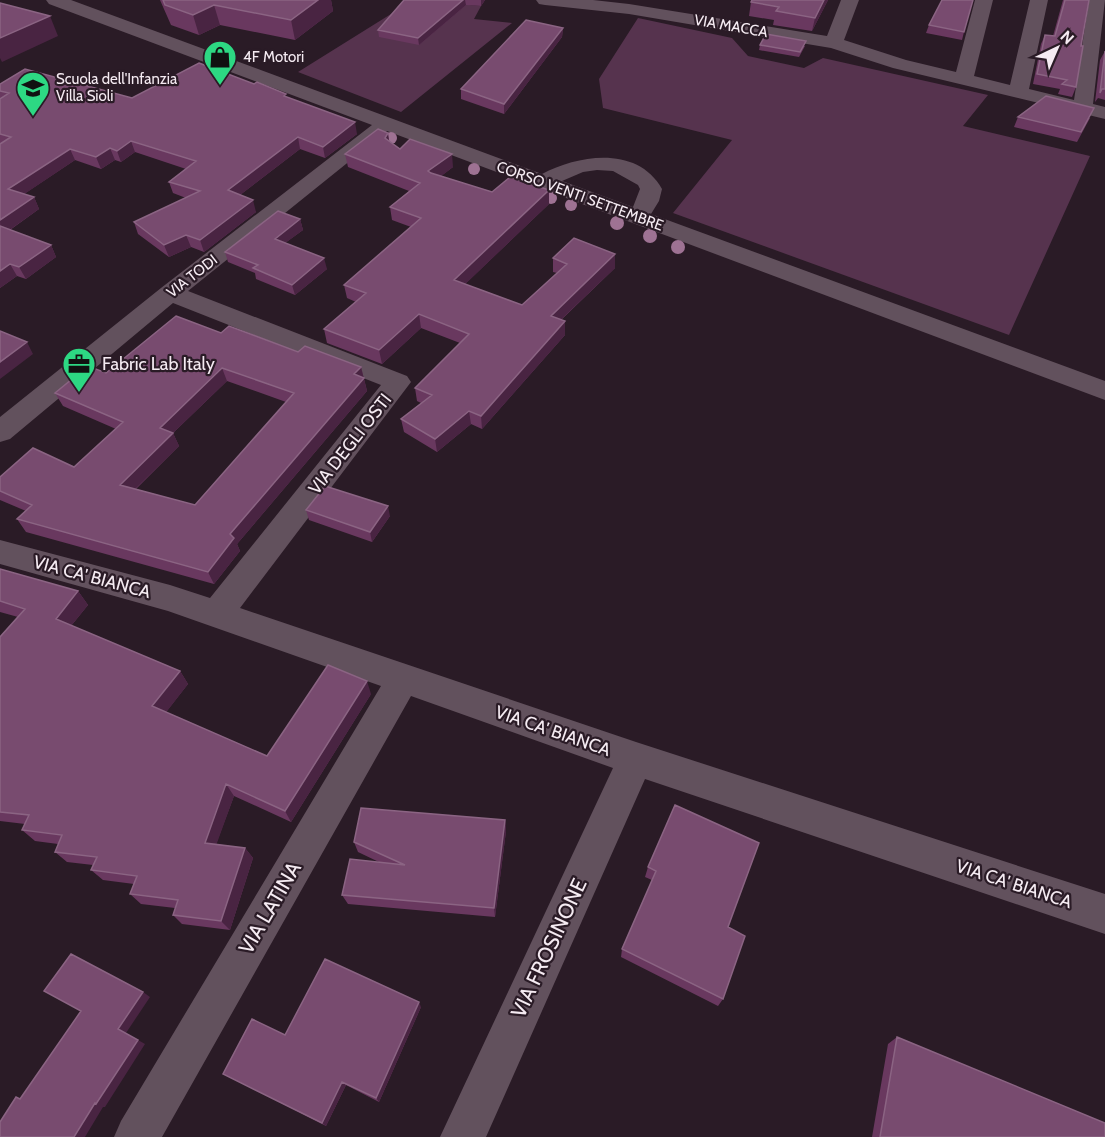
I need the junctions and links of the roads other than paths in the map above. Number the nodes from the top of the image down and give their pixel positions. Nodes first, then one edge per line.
1 (545, 0) edge
2 (850, 0) edge
3 (984, 0) edge
4 (1039, 0) edge
5 (1098, 0) edge
6 (69, 2) edge
7 (632, 4) edge
8 (834, 43) junction
9 (964, 79) junction
10 (1018, 93) junction
11 (1082, 109) junction
12 (1105, 113) edge
13 (386, 124) junction
14 (543, 182) junction
15 (637, 217) junction
16 (170, 293) junction
17 (1105, 391) edge
18 (0, 432) edge
19 (0, 552) edge
20 (217, 614) junction
21 (403, 679) junction
22 (636, 759) junction
23 (1105, 914) edge
24 (137, 1137) edge
25 (463, 1137) edge

1 - 7 street, VIA MACCA
2 - 8 street
3 - 9 street
4 - 10 street
5 - 11 street
6 - 13 street, CORSO VENTI SETTEMBRE
7 - 8 street, VIA MACCA
8 - 9 street, VIA MACCA
9 - 10 street, VIA MACCA
10 - 11 street, VIA MACCA
11 - 12 street, VIA MACCA
13 - 14 street, CORSO VENTI SETTEMBRE
13 - 16 street, VIA TODI
14 - 15 street, CORSO VENTI SETTEMBRE
14 - 15 street
15 - 17 street, CORSO VENTI SETTEMBRE
16 - 18 street, VIA TODI
16 - 20 street, VIA DEGLI OSTI
19 - 20 street, VIA CA' BIANCA
20 - 21 street, VIA CA' BIANCA
21 - 22 street, VIA CA' BIANCA
21 - 24 street, VIA LATINA
22 - 23 street, VIA CA' BIANCA
22 - 25 street, VIA FROSINONE

